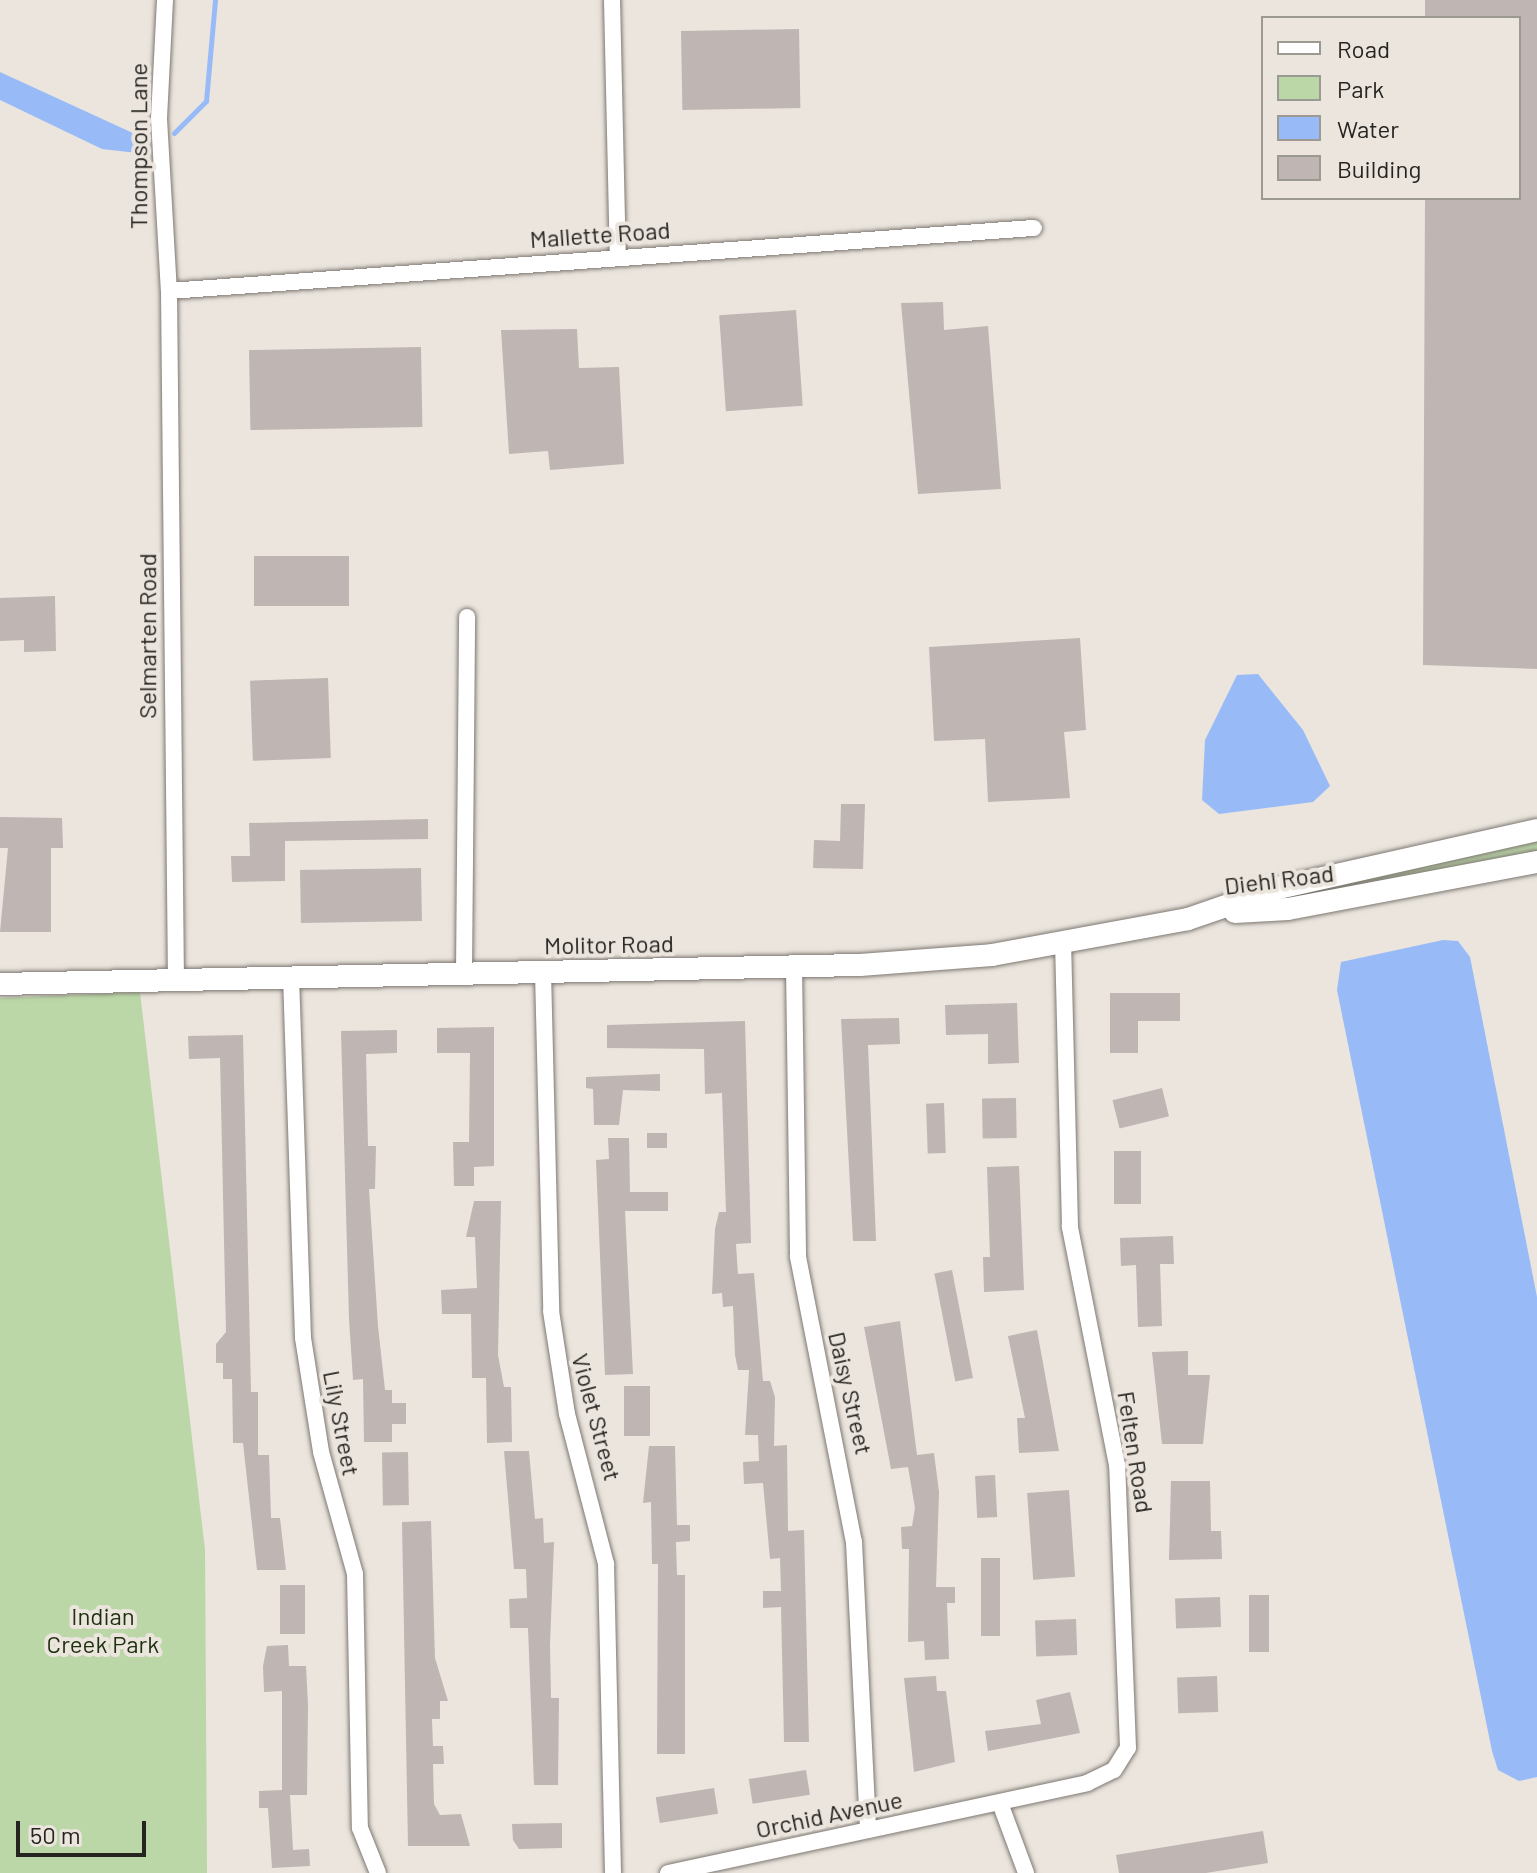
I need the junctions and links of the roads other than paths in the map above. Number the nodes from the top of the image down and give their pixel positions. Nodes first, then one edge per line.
1 (165, 0) edge
2 (612, 0) edge
3 (1034, 228) dead end
4 (618, 256) junction
5 (169, 291) junction
6 (467, 617) dead end
7 (1537, 830) edge
8 (1537, 862) edge
9 (1214, 913) junction
10 (1063, 945) junction
11 (794, 966) junction
12 (543, 972) junction
13 (464, 973) junction
14 (291, 976) junction
15 (176, 980) junction
16 (0, 984) edge
17 (1000, 1803) junction
18 (868, 1830) junction
19 (378, 1873) edge
20 (613, 1873) edge
21 (668, 1873) edge
22 (1026, 1873) edge

1 - 5 street, Thompson Lane
2 - 4 street
3 - 4 street, Mallette Road
4 - 5 street, Mallette Road
5 - 15 street, Selmarten Road
6 - 13 street
7 - 9 street, Diehl Road
8 - 9 street, Diehl Road
9 - 10 street, Molitor Road
10 - 11 street, Molitor Road
10 - 17 street, Felten Road
11 - 12 street, Molitor Road
11 - 18 street, Daisy Street
12 - 13 street, Molitor Road
12 - 20 street, Violet Street
13 - 14 street, Molitor Road
14 - 15 street, Molitor Road
14 - 19 street, Lily Street
15 - 16 street, Molitor Road
17 - 18 street, Orchid Avenue
17 - 22 street
18 - 21 street, Orchid Avenue

